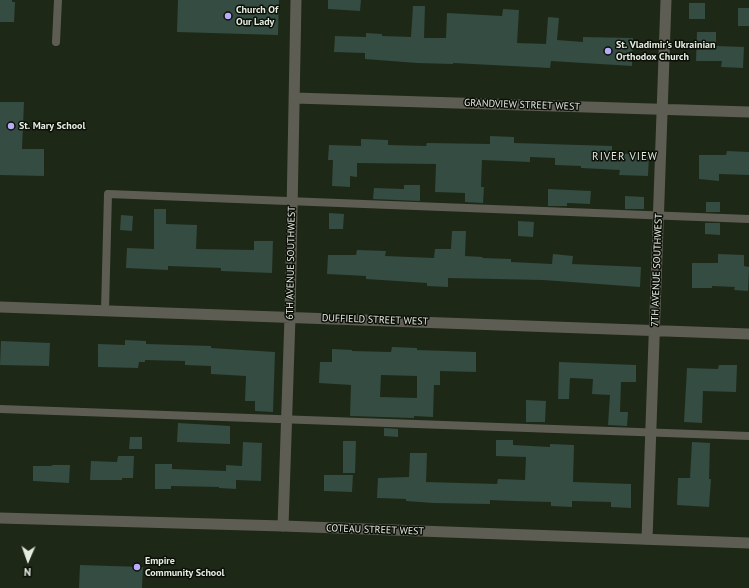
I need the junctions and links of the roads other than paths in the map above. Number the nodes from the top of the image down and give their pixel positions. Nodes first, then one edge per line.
1 (58, 0) edge
2 (296, 0) edge
3 (666, 0) edge
4 (56, 42) dead end
5 (294, 98) junction
6 (663, 110) junction
7 (749, 112) edge
8 (292, 201) junction
9 (659, 216) junction
10 (749, 219) edge
11 (0, 307) edge
12 (105, 310) junction
13 (290, 317) junction
14 (654, 330) junction
15 (749, 334) edge
16 (0, 409) edge
17 (287, 419) junction
18 (651, 433) junction
19 (749, 436) edge
20 (0, 518) edge
21 (283, 526) junction
22 (647, 539) junction
23 (749, 543) edge

1 - 4 lane
2 - 5 street, 6TH AVENUE SOUTHWEST
3 - 6 street, 7TH AVENUE SOUTHWEST
5 - 6 street, GRANDVIEW STREET WEST
5 - 8 street, 6TH AVENUE SOUTHWEST
6 - 7 street, GRANDVIEW STREET WEST
6 - 9 street, 7TH AVENUE SOUTHWEST
8 - 9 lane
8 - 12 lane
8 - 13 street, 6TH AVENUE SOUTHWEST
9 - 10 lane
9 - 14 street, 7TH AVENUE SOUTHWEST
11 - 12 street, DUFFIELD STREET WEST
12 - 13 street, DUFFIELD STREET WEST
13 - 14 street, DUFFIELD STREET WEST
13 - 17 street, 6TH AVENUE SOUTHWEST
14 - 15 street, DUFFIELD STREET WEST
14 - 18 street, 7TH AVENUE SOUTHWEST
16 - 17 lane
17 - 18 lane
17 - 21 street, 6TH AVENUE SOUTHWEST
18 - 19 lane
18 - 22 street, 7TH AVENUE SOUTHWEST
20 - 21 street, COTEAU STREET WEST
21 - 22 street, COTEAU STREET WEST
22 - 23 street, COTEAU STREET WEST

